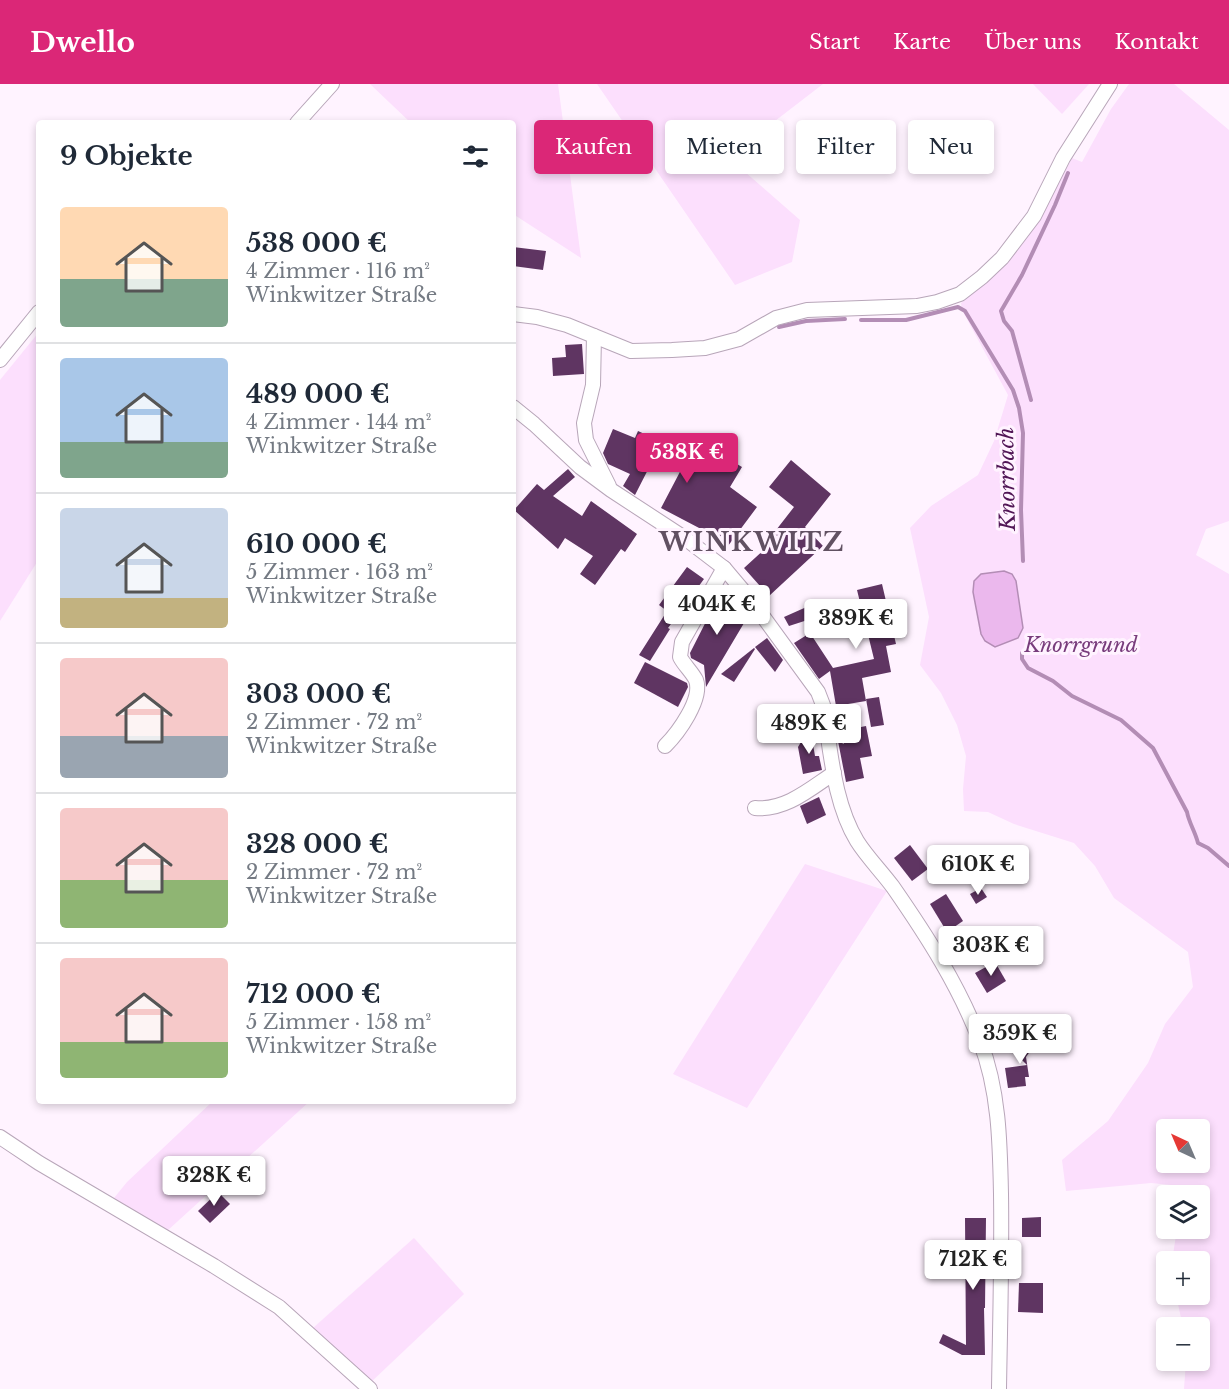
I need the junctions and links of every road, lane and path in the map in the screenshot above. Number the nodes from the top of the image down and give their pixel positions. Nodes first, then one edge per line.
1 (332, 84) edge
2 (1110, 84) edge
3 (300, 120) edge
4 (516, 314) edge
5 (36, 316) edge
6 (594, 336) junction
7 (0, 360) edge
8 (516, 409) edge
9 (611, 490) junction
10 (724, 568) junction
11 (665, 746) dead end
12 (834, 773) junction
13 (755, 808) dead end
14 (0, 1137) edge
15 (370, 1389) edge
16 (999, 1389) edge

1 - 3 street
2 - 6 street
4 - 6 street
5 - 7 street
6 - 9 street
8 - 9 street
9 - 10 street
10 - 11 street
10 - 12 street
12 - 13 street
12 - 16 street
14 - 15 street

